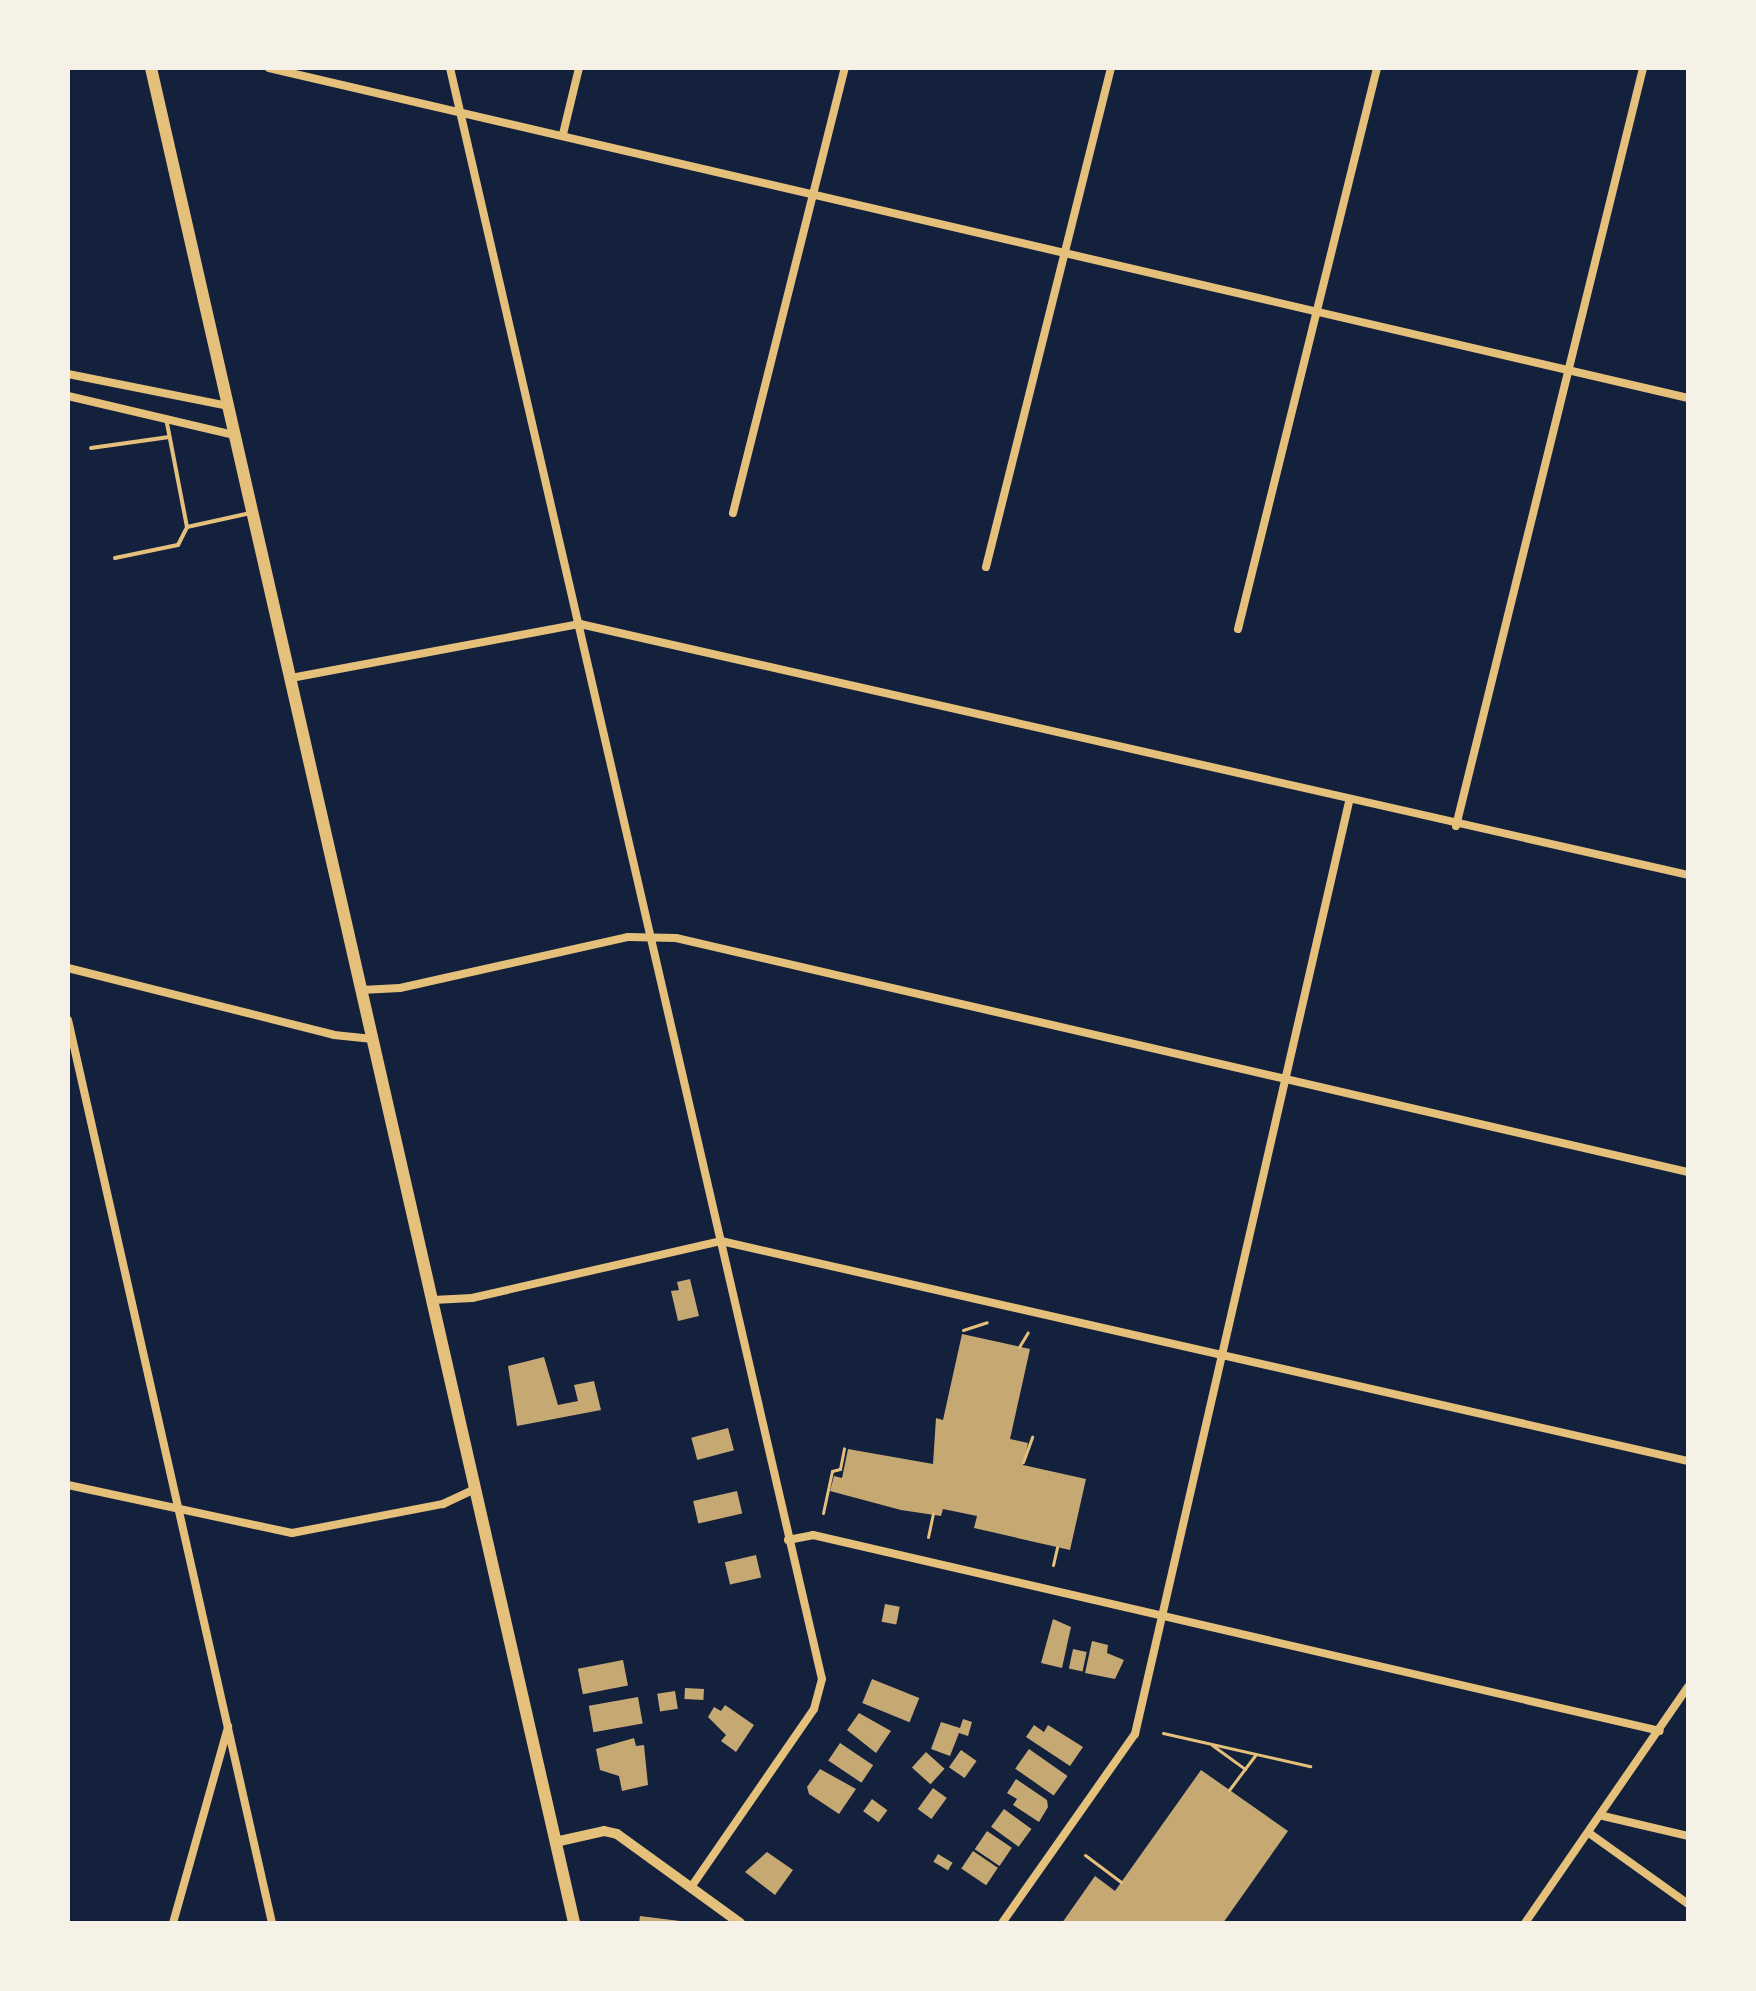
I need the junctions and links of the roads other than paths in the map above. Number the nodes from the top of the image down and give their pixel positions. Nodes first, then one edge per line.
1 (151, 68) edge
2 (269, 68) edge
3 (450, 68) edge
4 (579, 68) edge
5 (845, 68) edge
6 (1111, 68) edge
7 (1377, 68) edge
8 (1643, 68) edge
9 (460, 110) junction
10 (563, 134) junction
11 (814, 193) junction
12 (1066, 251) junction
13 (1317, 310) junction
14 (1568, 370) junction
15 (68, 374) edge
16 (68, 396) edge
17 (1688, 398) edge
18 (228, 406) junction
19 (166, 418) junction
20 (234, 435) junction
21 (169, 437) junction
22 (91, 448) dead end
23 (252, 513) junction
24 (733, 513) dead end
25 (187, 527) junction
26 (115, 558) dead end
27 (986, 567) dead end
28 (580, 624) junction
29 (1238, 629) dead end
30 (291, 678) junction
31 (1349, 802) junction
32 (1456, 826) junction
33 (1688, 875) edge
34 (650, 935) junction
35 (68, 968) edge
36 (361, 990) junction
37 (68, 1020) edge
38 (373, 1039) junction
39 (1287, 1078) junction
40 (1688, 1172) edge
41 (721, 1241) junction
42 (433, 1300) junction
43 (1223, 1355) junction
44 (1688, 1461) edge
45 (68, 1485) edge
46 (475, 1489) junction
47 (180, 1511) junction
48 (788, 1540) junction
49 (1166, 1616) junction
50 (1688, 1687) edge
51 (229, 1726) junction
52 (1660, 1731) junction
53 (1603, 1816) junction
54 (1589, 1833) junction
55 (1688, 1836) edge
56 (555, 1842) junction
57 (691, 1887) junction
58 (1688, 1904) edge
59 (173, 1923) edge
60 (272, 1923) edge
61 (574, 1923) edge
62 (740, 1923) edge
63 (1002, 1923) edge
64 (1525, 1923) edge

1 - 18 main road
2 - 9 street
3 - 9 street
4 - 10 street
5 - 11 street
6 - 12 street
7 - 13 street
8 - 14 street
9 - 10 street
9 - 28 street
10 - 11 street
11 - 12 street
11 - 24 street
12 - 13 street
12 - 27 street
13 - 14 street
13 - 29 street
14 - 17 street
14 - 32 street
15 - 18 street
16 - 19 street
18 - 20 main road
19 - 20 street
19 - 21 lane
20 - 23 main road
21 - 22 lane
21 - 25 lane
23 - 25 lane
23 - 30 main road
25 - 26 lane
28 - 30 street
28 - 31 street
28 - 34 street
30 - 36 main road
31 - 32 street
31 - 39 street
32 - 33 street
34 - 36 street
34 - 39 street
34 - 41 street
35 - 38 street
36 - 38 main road
37 - 47 street
38 - 42 main road
39 - 40 street
39 - 43 street
41 - 42 street
41 - 43 street
41 - 48 street
42 - 46 main road
43 - 44 street
43 - 49 street
45 - 47 street
46 - 47 street
46 - 56 main road
47 - 51 street
48 - 49 street
48 - 57 street
49 - 52 street
49 - 63 street
50 - 52 street
51 - 59 street
51 - 60 street
52 - 53 street
53 - 54 street
53 - 55 street
54 - 58 street
54 - 64 street
56 - 57 street
56 - 61 main road
57 - 62 street

